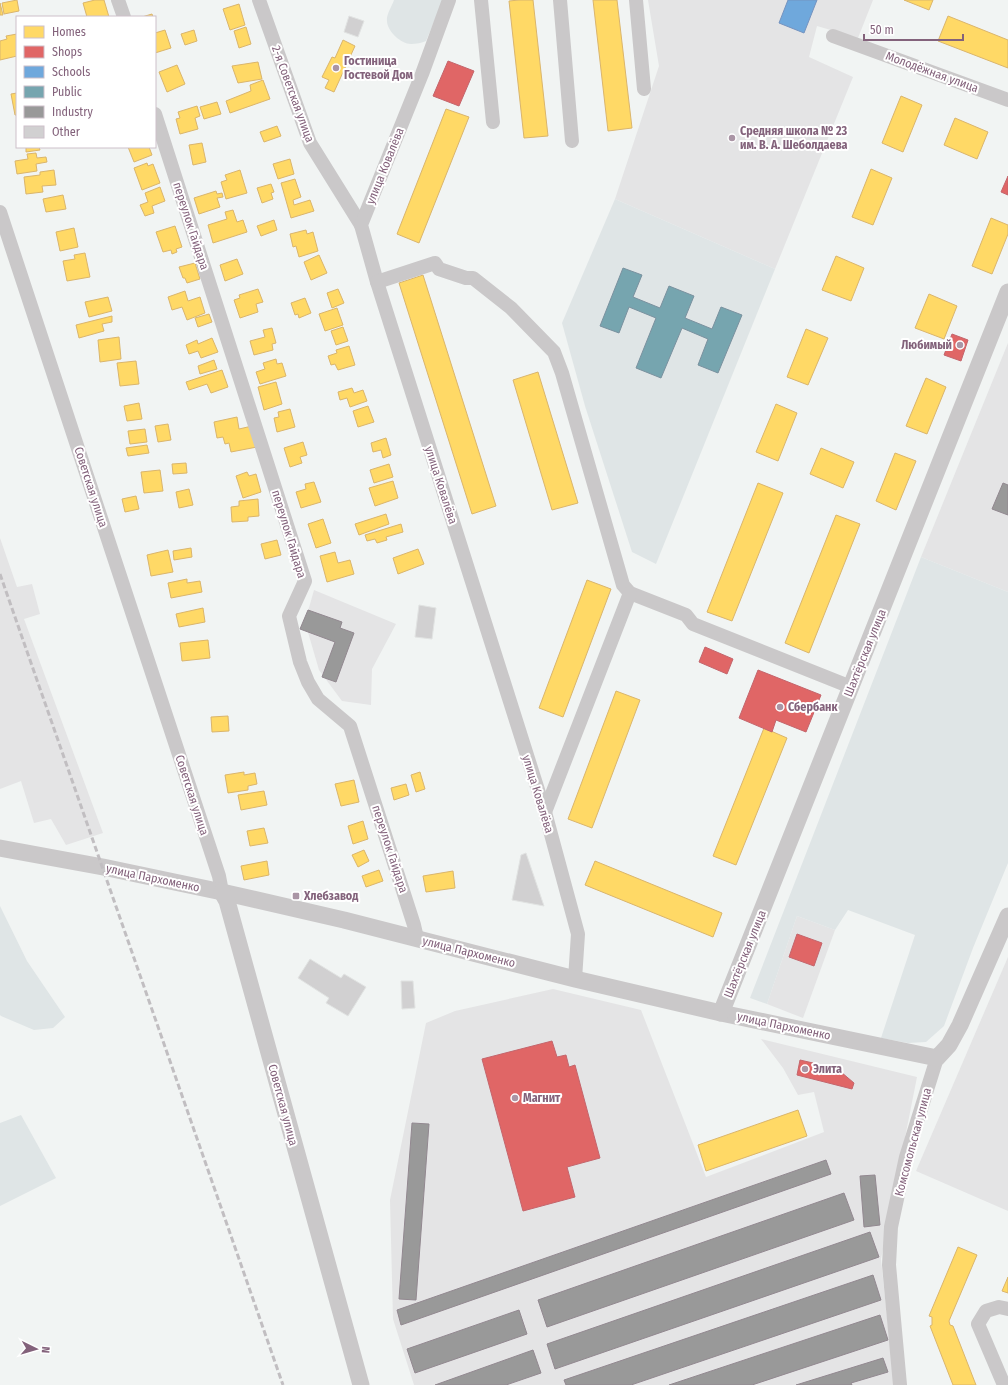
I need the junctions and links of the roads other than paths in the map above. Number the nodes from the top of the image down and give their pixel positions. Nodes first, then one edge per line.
1 (118, 0) edge
2 (259, 0) edge
3 (449, 0) edge
4 (481, 0) edge
5 (560, 0) edge
6 (636, 0) edge
7 (124, 16) edge
8 (832, 36) dead end
9 (644, 89) dead end
10 (1008, 100) edge
11 (156, 117) edge
12 (493, 122) dead end
13 (572, 141) dead end
14 (0, 212) edge
15 (361, 226) junction
16 (377, 282) junction
17 (1008, 292) edge
18 (630, 594) junction
19 (852, 687) junction
20 (545, 812) junction
21 (0, 848) edge
22 (222, 892) junction
23 (1008, 916) edge
24 (417, 938) junction
25 (575, 979) junction
26 (722, 1013) junction
27 (937, 1058) junction
28 (1008, 1309) edge
29 (361, 1385) edge
30 (900, 1385) edge
31 (1004, 1385) edge

1 - 7 street
2 - 15 street, 2-я Советская улица
3 - 15 street, улица Ковалёва
4 - 12 street
5 - 13 street
6 - 9 street
8 - 10 street, Молодёжная улица
11 - 24 street, переулок Гайдара
14 - 22 street, Советская улица
15 - 16 street, улица Ковалёва
16 - 18 street
16 - 20 street, улица Ковалёва
17 - 19 street, Шахтёрская улица
18 - 19 street
18 - 20 street
19 - 26 street, Шахтёрская улица
20 - 25 street, улица Ковалёва
21 - 22 street, улица Пархоменко
22 - 24 street, улица Пархоменко
22 - 29 street, Советская улица
23 - 27 street, Комсомольская улица
24 - 25 street, улица Пархоменко
25 - 26 street, улица Пархоменко
26 - 27 street, улица Пархоменко
27 - 30 street, Комсомольская улица
28 - 31 street

